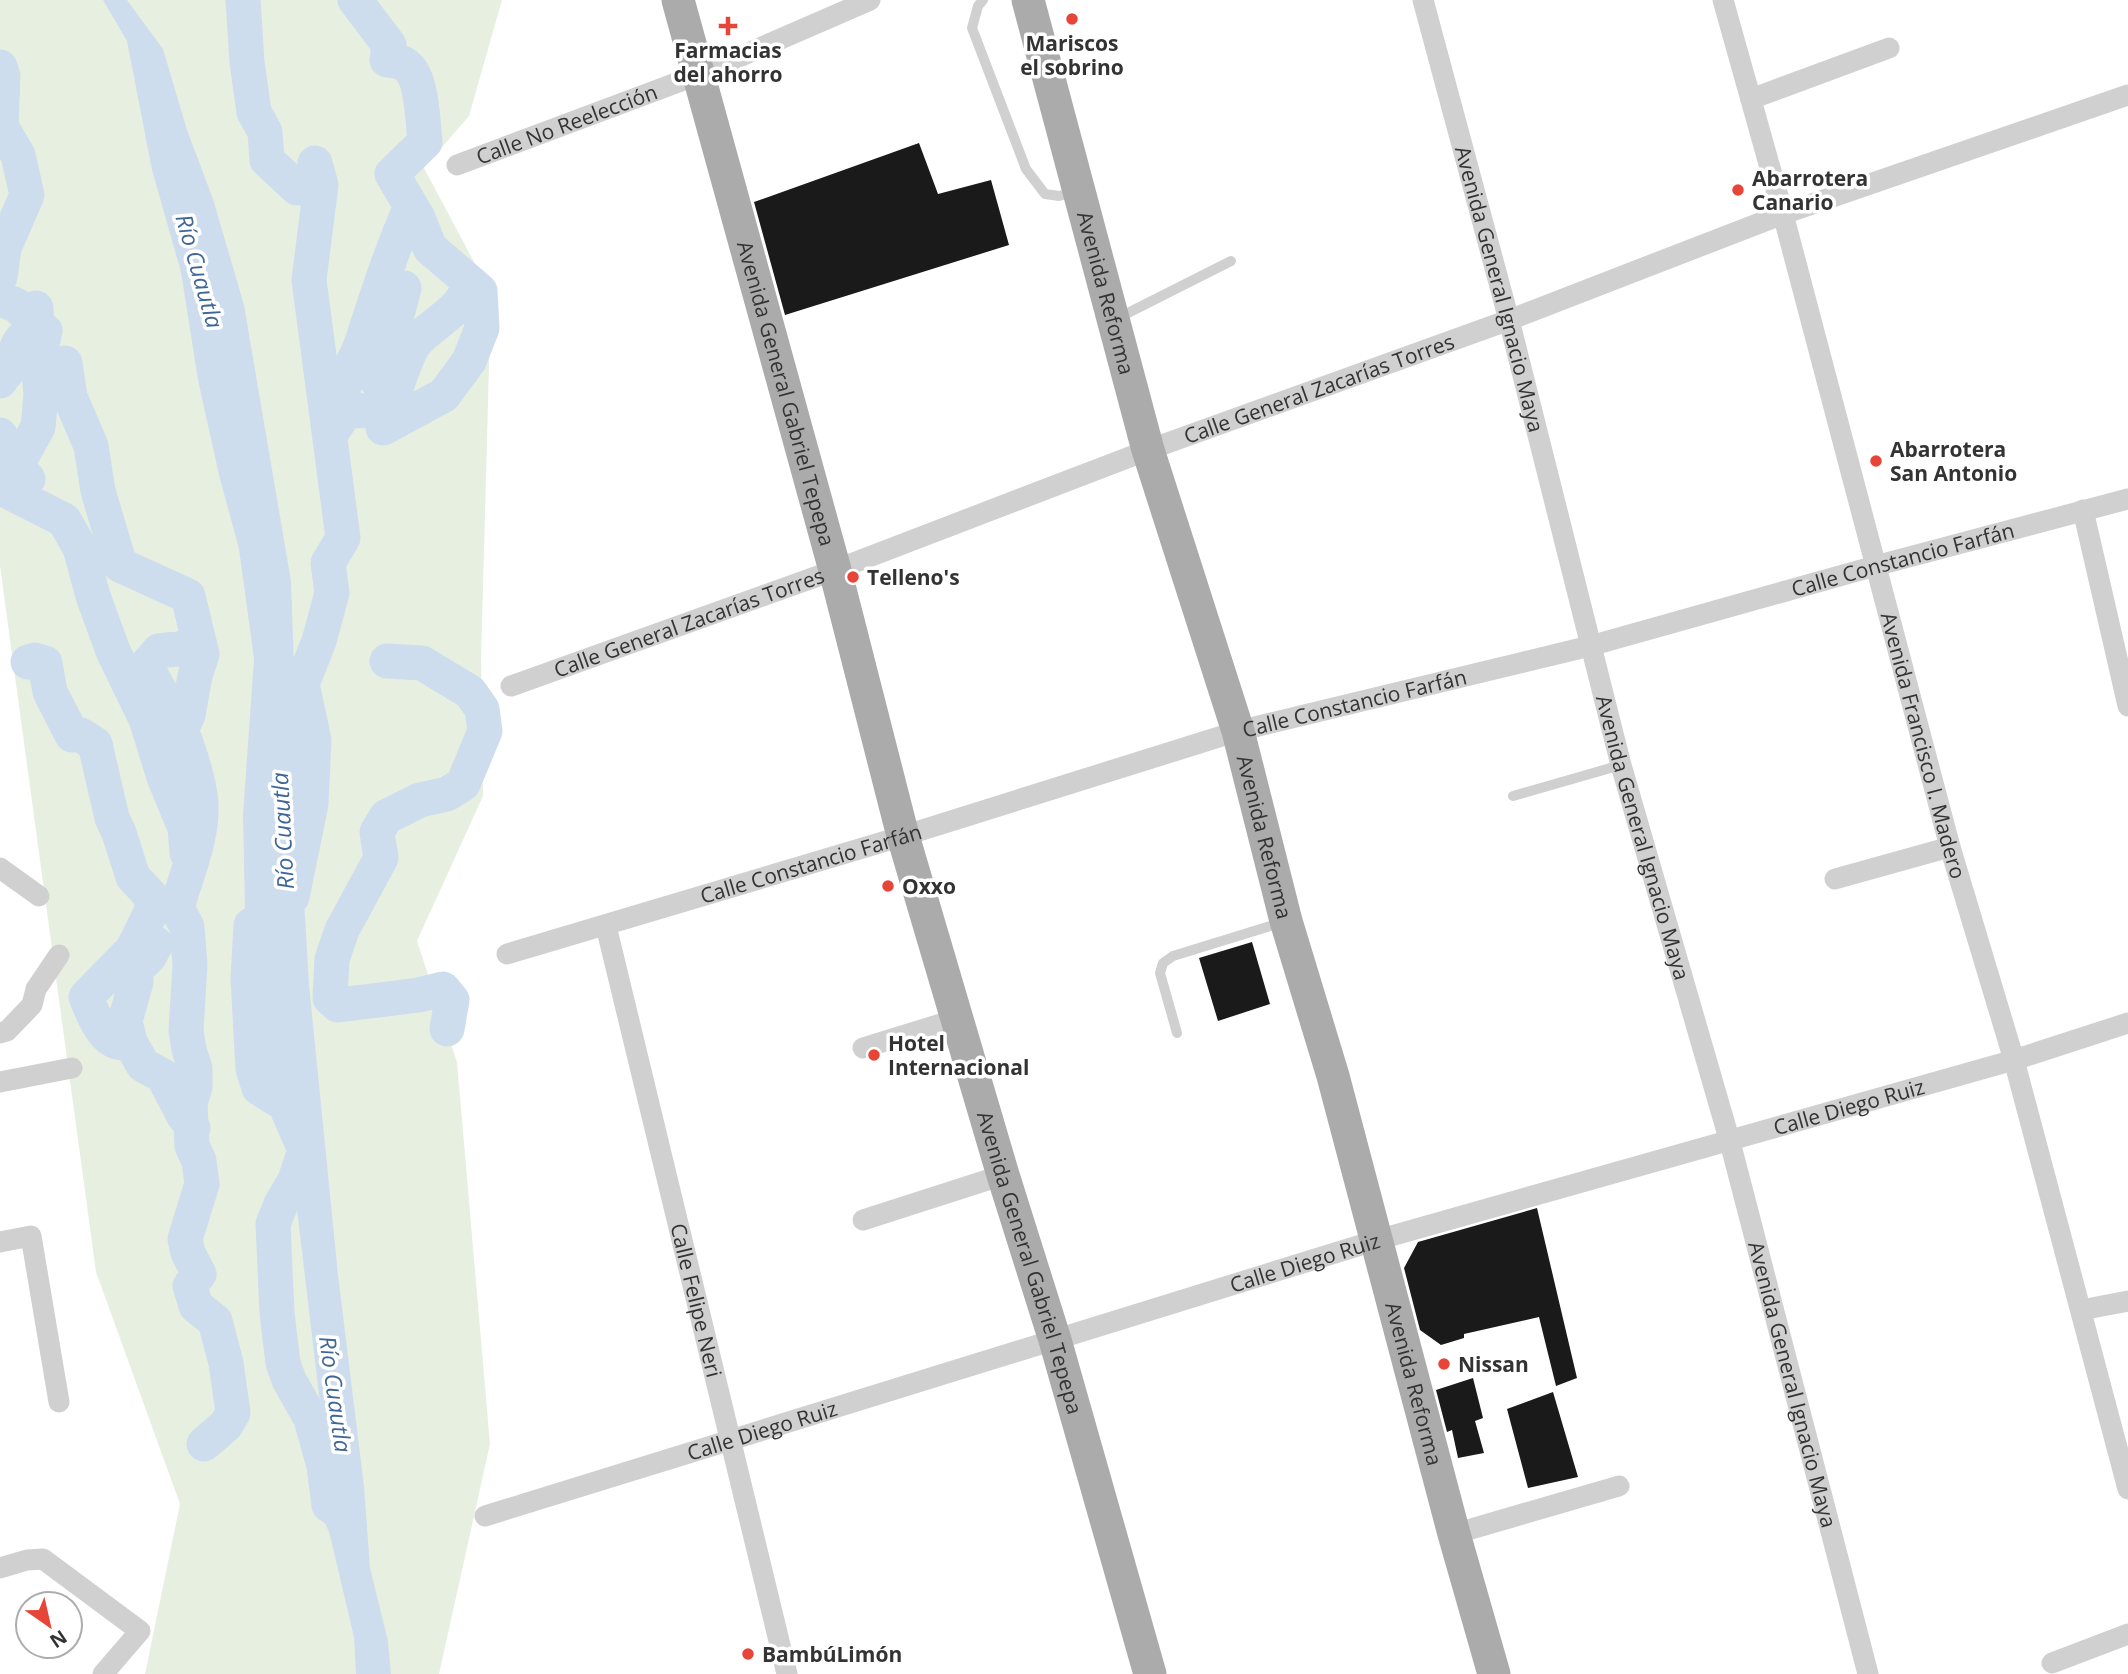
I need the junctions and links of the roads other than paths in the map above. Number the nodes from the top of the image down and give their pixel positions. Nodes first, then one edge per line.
1 (678, 0) edge
2 (870, 0) edge
3 (983, 0) edge
4 (1028, 0) edge
5 (1423, 0) edge
6 (1723, 0) edge
7 (1889, 48) dead end
8 (700, 74) junction
9 (2128, 95) edge
10 (1751, 99) junction
11 (457, 165) dead end
12 (1081, 190) junction
13 (1783, 214) junction
14 (1231, 261) dead end
15 (1509, 320) junction
16 (1114, 321) junction
17 (1148, 450) junction
18 (2128, 499) edge
19 (2083, 510) junction
20 (1875, 566) junction
21 (835, 570) junction
22 (1590, 646) junction
23 (511, 686) dead end
24 (2128, 706) edge
25 (1238, 732) junction
26 (1621, 765) junction
27 (1513, 796) dead end
28 (903, 836) junction
29 (1950, 847) junction
30 (0, 868) edge
31 (1835, 879) dead end
32 (39, 896) dead end
33 (1286, 921) junction
34 (606, 926) junction
35 (508, 954) dead end
36 (59, 955) dead end
37 (957, 1019) junction
38 (2128, 1023) edge
39 (0, 1033) edge
40 (1177, 1033) dead end
41 (863, 1048) dead end
42 (2014, 1060) junction
43 (72, 1068) dead end
44 (0, 1082) edge
45 (1730, 1142) junction
46 (1003, 1175) junction
47 (863, 1220) dead end
48 (1377, 1240) junction
49 (0, 1242) edge
50 (2128, 1301) edge
51 (2081, 1310) junction
52 (1055, 1340) junction
53 (59, 1402) dead end
54 (731, 1441) junction
55 (1619, 1486) dead end
56 (2128, 1489) edge
57 (485, 1516) dead end
58 (1454, 1534) junction
59 (4, 1571) edge
60 (2128, 1634) edge
61 (2052, 1663) dead end
62 (103, 1674) edge
63 (786, 1674) edge
64 (1150, 1674) edge
65 (1494, 1674) edge
66 (1868, 1674) edge

1 - 8 main road, Avenida General Gabriel Tepepa
2 - 8 street, Calle No Reelección
3 - 12 lane
4 - 12 main road, Avenida Reforma
5 - 15 street, Avenida General Ignacio Maya
6 - 10 street, Avenida Francisco I. Madero
7 - 10 street
8 - 11 street, Calle No Reelección
8 - 21 main road, Avenida General Gabriel Tepepa
9 - 13 street, Calle General Zacarías Torres
10 - 13 street, Avenida Francisco I. Madero
12 - 16 main road, Avenida Reforma
13 - 15 street, Calle General Zacarías Torres
13 - 20 street, Avenida Francisco I. Madero
14 - 16 lane
15 - 17 street, Calle General Zacarías Torres
15 - 22 street, Avenida General Ignacio Maya
16 - 17 main road, Avenida Reforma
17 - 21 street, Calle General Zacarías Torres
17 - 25 main road, Avenida Reforma
18 - 19 street, Calle Constancio Farfán
19 - 20 street, Calle Constancio Farfán
19 - 24 street
20 - 22 street, Calle Constancio Farfán
20 - 29 street, Avenida Francisco I. Madero
21 - 23 street, Calle General Zacarías Torres
21 - 28 main road, Avenida General Gabriel Tepepa
22 - 25 street, Calle Constancio Farfán
22 - 26 street, Avenida General Ignacio Maya
25 - 28 street, Calle Constancio Farfán
25 - 33 main road, Avenida Reforma
26 - 27 lane
26 - 45 street, Avenida General Ignacio Maya
28 - 34 street, Calle Constancio Farfán
28 - 37 main road, Avenida General Gabriel Tepepa
29 - 31 street
29 - 42 street, Avenida Francisco I. Madero
30 - 32 street
33 - 40 lane
33 - 48 main road, Avenida Reforma
34 - 35 street, Calle Constancio Farfán
34 - 54 street, Calle Felipe Neri
36 - 39 street
37 - 41 street
37 - 46 main road, Avenida General Gabriel Tepepa
38 - 42 street, Calle Diego Ruiz
42 - 45 street, Calle Diego Ruiz
42 - 51 street, Avenida Francisco I. Madero
43 - 44 street
45 - 48 street, Calle Diego Ruiz
45 - 66 street, Avenida General Ignacio Maya
46 - 47 street
46 - 52 main road, Avenida General Gabriel Tepepa
48 - 52 street, Calle Diego Ruiz
48 - 58 main road, Avenida Reforma
49 - 53 street
50 - 51 street
51 - 56 street, Avenida Francisco I. Madero
52 - 54 street, Calle Diego Ruiz
52 - 64 main road, Avenida General Gabriel Tepepa
54 - 57 street, Calle Diego Ruiz
54 - 63 street, Calle Felipe Neri
55 - 58 street
58 - 65 main road, Avenida Reforma
59 - 62 street
60 - 61 street

